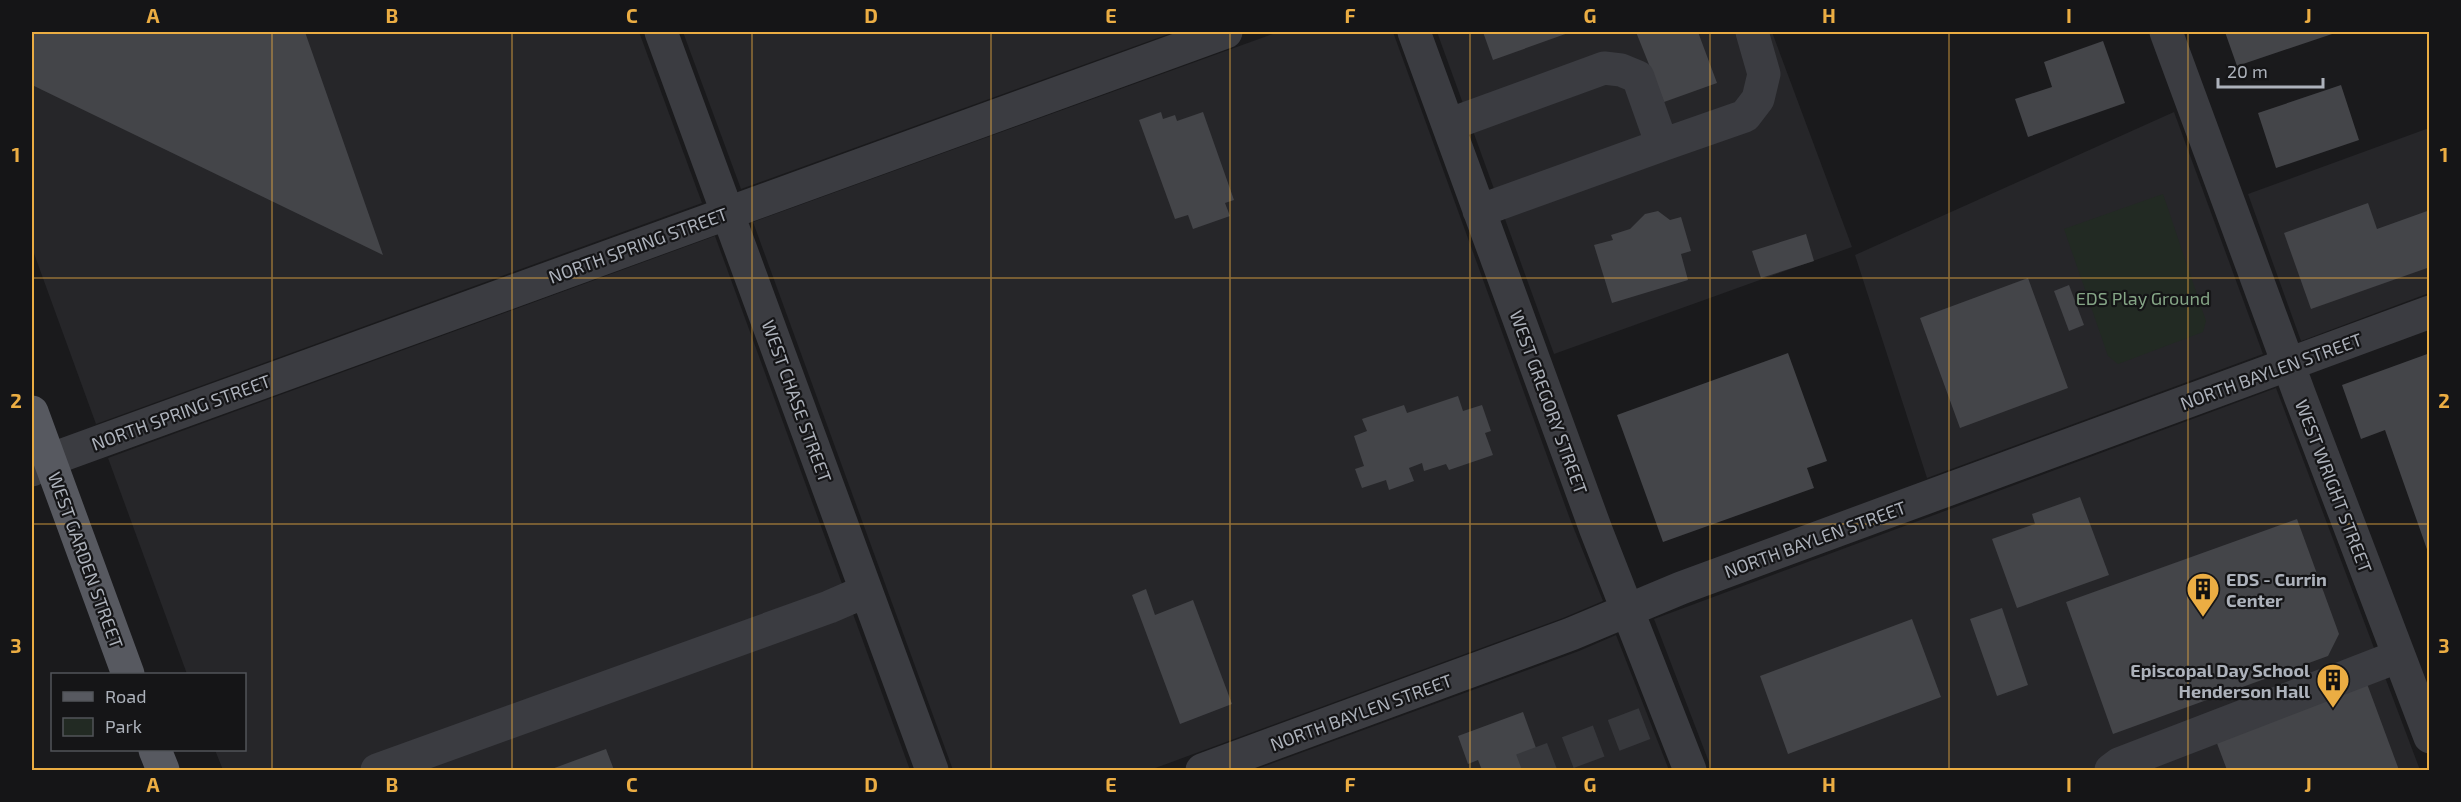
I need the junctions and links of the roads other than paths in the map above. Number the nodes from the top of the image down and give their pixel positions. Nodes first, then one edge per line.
1 (661, 32) edge
2 (1226, 32) edge
3 (1414, 32) edge
4 (1752, 32) edge
5 (2166, 32) edge
6 (1448, 125) junction
7 (1662, 145) junction
8 (1479, 211) junction
9 (728, 213) junction
10 (2430, 312) edge
11 (2289, 364) junction
12 (32, 412) edge
13 (40, 465) edge
14 (866, 591) junction
15 (1628, 610) junction
16 (2399, 656) junction
17 (127, 673) edge
18 (2430, 737) edge
19 (155, 751) edge
20 (163, 771) edge
21 (377, 771) edge
22 (932, 771) edge
23 (1202, 771) edge
24 (1690, 771) edge
25 (2111, 771) edge

1 - 9 street, WEST CHASE STREET
2 - 9 street, NORTH SPRING STREET
3 - 6 street, WEST GREGORY STREET
4 - 7 street
5 - 11 street, WEST WRIGHT STREET
6 - 7 street
6 - 8 street, WEST GREGORY STREET
7 - 8 street
8 - 15 street, WEST GREGORY STREET
9 - 13 street, NORTH SPRING STREET
9 - 14 street, WEST CHASE STREET
10 - 11 street, NORTH BAYLEN STREET
11 - 15 street, NORTH BAYLEN STREET
11 - 16 street, WEST WRIGHT STREET
12 - 13 main road, WEST GARDEN STREET
13 - 17 main road, WEST GARDEN STREET
14 - 21 street
14 - 22 street, WEST CHASE STREET
15 - 23 street, NORTH BAYLEN STREET
15 - 24 street, WEST GREGORY STREET
16 - 18 street, WEST WRIGHT STREET
16 - 25 street
19 - 20 main road

